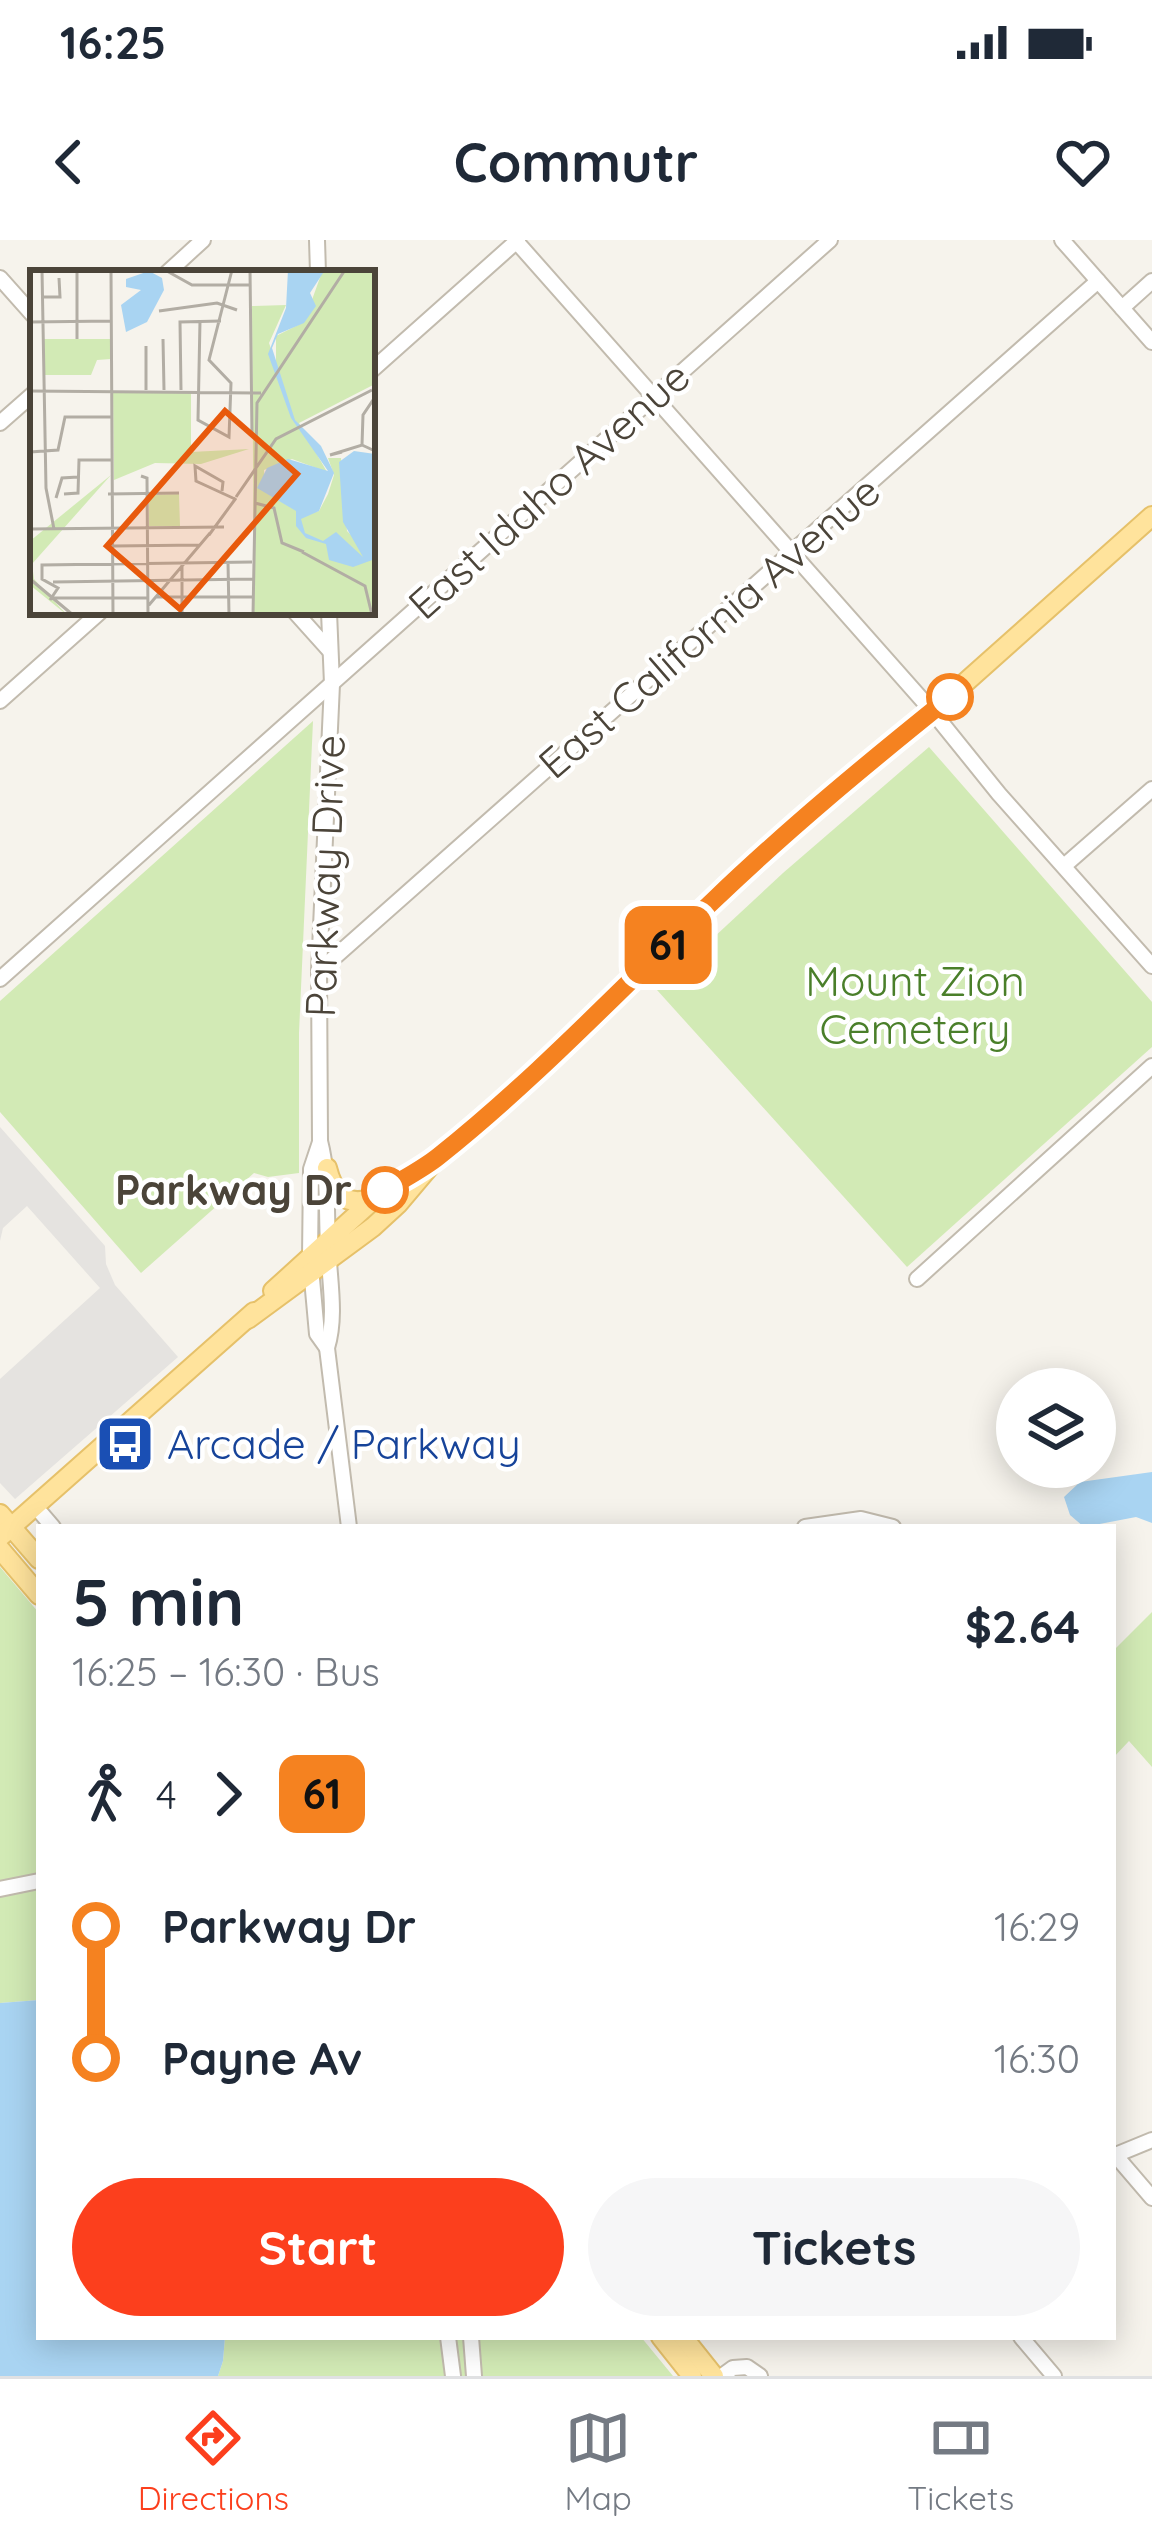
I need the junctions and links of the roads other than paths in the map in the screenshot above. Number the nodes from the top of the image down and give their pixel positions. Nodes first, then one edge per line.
1 (203, 240) edge
2 (317, 240) edge
3 (516, 240) edge
4 (830, 240) edge
5 (1062, 240) edge
6 (170, 270) edge
7 (318, 270) edge
8 (0, 278) edge
9 (1098, 281) junction
10 (1152, 281) edge
11 (1122, 308) junction
12 (30, 312) edge
13 (1152, 341) edge
14 (375, 367) edge
15 (30, 397) edge
16 (653, 398) junction
17 (0, 423) edge
18 (1152, 516) edge
19 (791, 555) junction
20 (96, 615) edge
21 (298, 615) edge
22 (329, 615) edge
23 (330, 651) junction
24 (332, 684) junction
25 (3, 693) edge
26 (932, 711) junction
27 (1152, 789) edge
28 (1064, 866) junction
29 (1152, 966) edge
30 (319, 971) junction
31 (0, 979) edge
32 (1152, 1066) edge
33 (320, 1141) junction
34 (436, 1159) junction
35 (327, 1168) junction
36 (385, 1190) junction
37 (319, 1258) junction
38 (917, 1280) dead end
39 (327, 1348) junction
40 (35, 1506) junction
41 (50, 1524) edge
42 (349, 1524) edge
43 (826, 1524) edge
44 (881, 1524) edge
45 (4, 1526) edge
46 (0, 1549) edge
47 (36, 1556) edge
48 (36, 1591) edge
49 (36, 1882) edge
50 (0, 1889) edge
51 (1152, 2140) edge
52 (1116, 2156) edge
53 (1116, 2157) edge
54 (1152, 2198) edge
55 (448, 2340) edge
56 (471, 2340) edge
57 (670, 2340) edge
58 (672, 2340) edge
59 (1024, 2340) edge
60 (453, 2376) edge
61 (474, 2376) edge
62 (692, 2376) edge
63 (718, 2376) edge
64 (760, 2376) edge
65 (1054, 2376) edge

1 - 6 street
2 - 7 street
3 - 14 street
3 - 16 street
4 - 16 street, East Idaho Avenue
5 - 9 street
8 - 12 street
9 - 11 street
9 - 19 street, East California Avenue
10 - 11 street
11 - 13 street
15 - 17 street
16 - 19 street
16 - 24 street, East Idaho Avenue
18 - 26 main road
19 - 26 street
19 - 30 street, East California Avenue
20 - 25 street
21 - 23 street
22 - 23 street, Parkway Drive
23 - 24 street, Parkway Drive
24 - 30 street, Parkway Drive
24 - 31 street, East Idaho Avenue
26 - 28 street
26 - 34 main road
27 - 28 street
28 - 29 street
30 - 33 street, Parkway Drive
32 - 38 street
33 - 35 street, Parkway Drive
33 - 37 street, Parkway Drive
34 - 36 main road
34 - 37 main road
35 - 36 main road
35 - 37 street, Parkway Drive
36 - 37 main road
37 - 39 street, Parkway Drive
37 - 39 street, Parkway Drive
37 - 40 main road
39 - 42 street, Parkway Drive
40 - 41 street
40 - 45 main road
43 - 44 street
45 - 47 main road
46 - 48 main road
49 - 50 street
51 - 52 street
53 - 54 street
55 - 60 street
56 - 61 street
57 - 62 main road
58 - 63 main road
59 - 65 street
63 - 64 street

